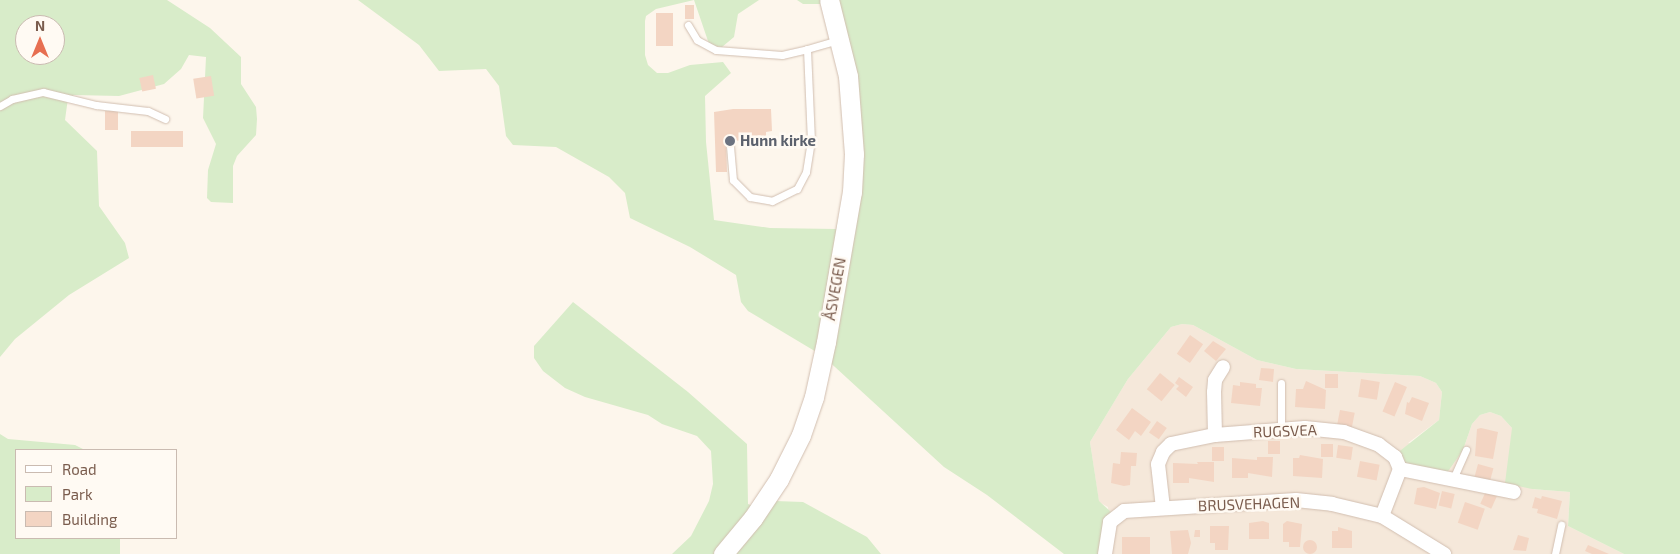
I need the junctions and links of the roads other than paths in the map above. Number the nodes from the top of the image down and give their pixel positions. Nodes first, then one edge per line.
1 (829, 0) edge
2 (688, 25) dead end
3 (840, 39) junction
4 (807, 48) junction
5 (0, 106) edge
6 (165, 118) dead end
7 (730, 146) dead end
8 (1223, 367) dead end
9 (1281, 383) dead end
10 (1281, 428) junction
11 (1215, 435) junction
12 (1466, 450) dead end
13 (1400, 469) junction
14 (1453, 479) junction
15 (1514, 492) dead end
16 (1163, 508) junction
17 (1382, 516) junction
18 (1561, 525) dead end
19 (722, 554) edge
20 (1105, 554) edge
21 (1444, 554) edge
22 (1555, 554) edge

1 - 3 main road, ÅSVEGEN
2 - 4 lane
3 - 4 lane
3 - 19 main road, ÅSVEGEN
4 - 7 lane
5 - 6 lane
8 - 11 street
9 - 10 lane
10 - 11 street, RUGSVEA
10 - 13 street, RUGSVEA
11 - 16 street, RUGSVEA
12 - 14 lane
13 - 14 street
13 - 17 street
14 - 15 street
16 - 17 street, BRUSVEHAGEN
16 - 20 street, BRUSVEHAGEN
17 - 21 street, BRUSVEHAGEN
18 - 22 lane

